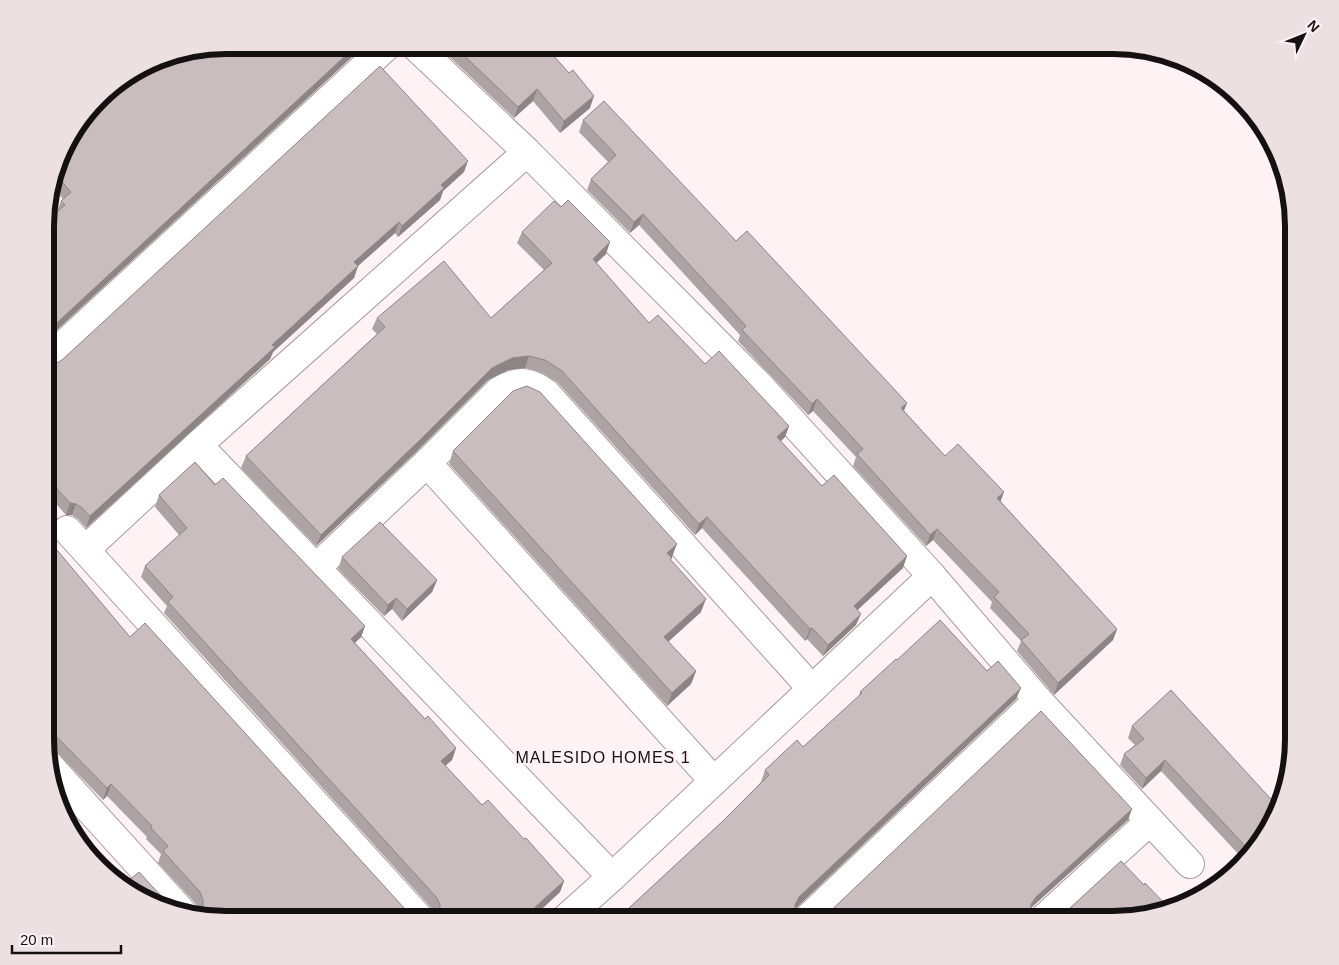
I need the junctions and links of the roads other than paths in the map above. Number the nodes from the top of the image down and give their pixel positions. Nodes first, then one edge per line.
1 (378, 54) edge
2 (424, 54) edge
3 (527, 152) junction
4 (54, 353) edge
5 (198, 445) junction
6 (427, 463) junction
7 (67, 530) dead end
8 (86, 550) junction
9 (316, 568) junction
10 (932, 576) junction
11 (812, 689) junction
12 (1038, 700) junction
13 (58, 776) edge
14 (713, 780) junction
15 (1150, 821) junction
16 (1190, 864) dead end
17 (612, 877) junction
18 (174, 903) edge
19 (413, 911) edge
20 (574, 911) edge
21 (815, 911) edge
22 (1052, 911) edge

1 - 4 street
2 - 3 street
3 - 5 street
3 - 10 street
5 - 8 street
5 - 9 street
6 - 9 street
6 - 11 street
6 - 14 street
7 - 8 street
8 - 19 street
9 - 17 street
10 - 11 street
10 - 12 street
11 - 14 street
12 - 15 street
12 - 21 street
13 - 18 street
14 - 17 street
15 - 16 street
15 - 22 street
17 - 20 street

